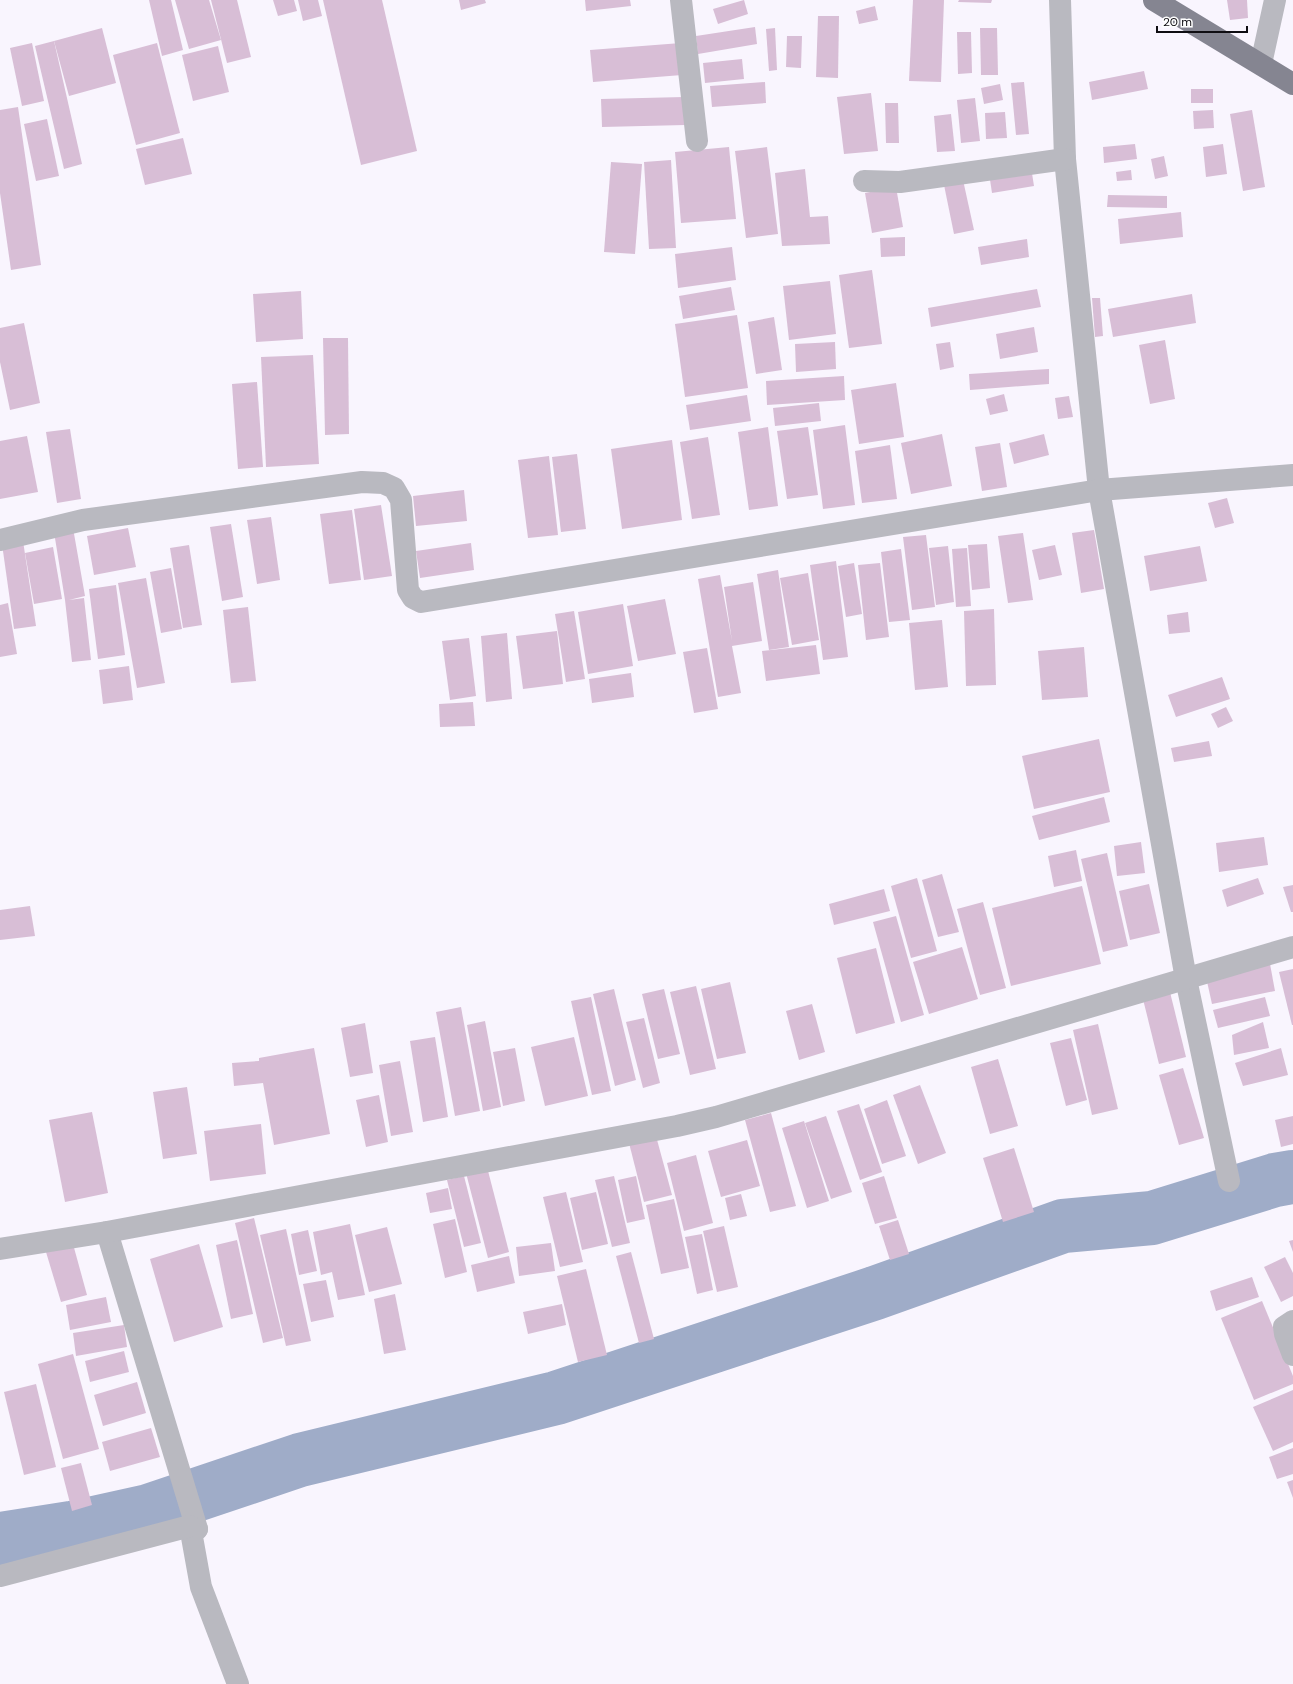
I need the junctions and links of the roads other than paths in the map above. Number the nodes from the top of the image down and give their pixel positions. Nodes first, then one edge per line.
1 (681, 0) edge
2 (1060, 0) edge
3 (1274, 0) edge
4 (1160, 2) edge
5 (1261, 64) junction
6 (1293, 84) edge
7 (697, 141) dead end
8 (1065, 159) junction
9 (864, 181) dead end
10 (1293, 475) edge
11 (1099, 490) junction
12 (0, 540) edge
13 (1293, 947) edge
14 (1186, 979) junction
15 (1229, 1181) dead end
16 (107, 1232) junction
17 (0, 1249) edge
18 (1293, 1321) edge
19 (1293, 1355) edge
20 (193, 1528) junction
21 (0, 1576) edge
22 (238, 1684) edge

1 - 7 street
2 - 8 street
3 - 5 street
4 - 5 main road
5 - 6 main road
8 - 9 street
8 - 11 street
10 - 11 street
11 - 12 street
11 - 14 street
13 - 14 street
14 - 15 street
14 - 16 street
16 - 17 street
16 - 20 street
18 - 19 street
20 - 21 street
20 - 22 street

